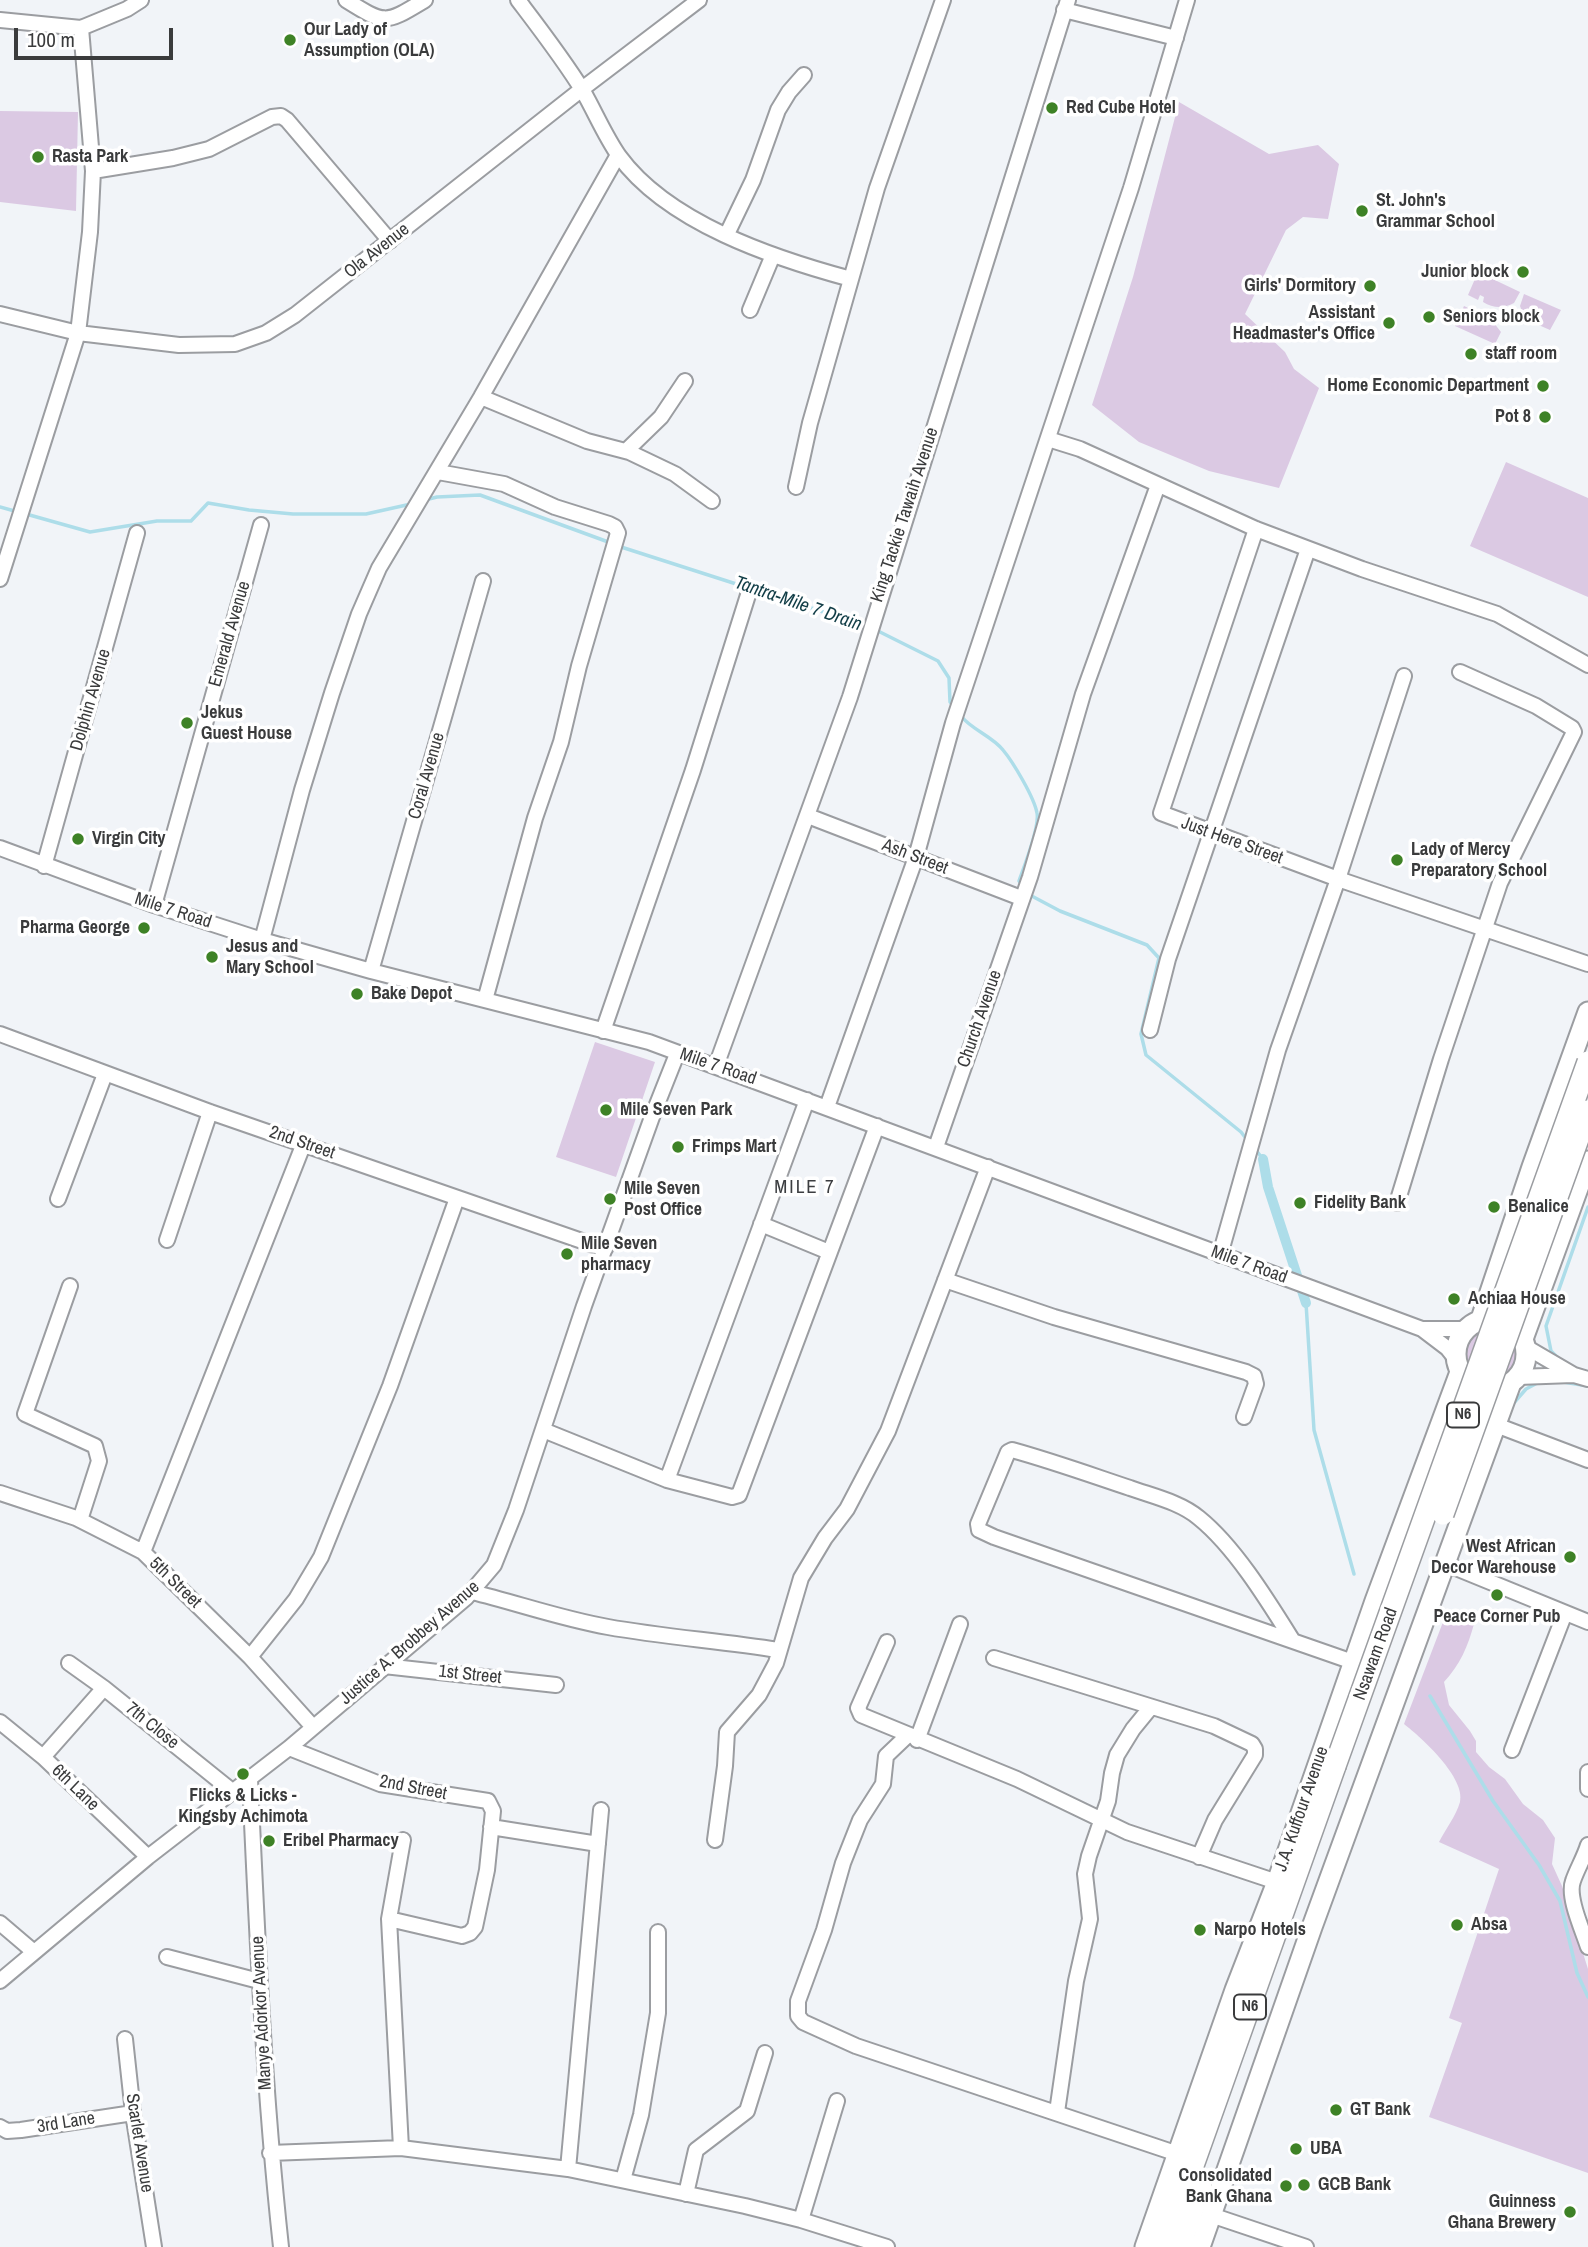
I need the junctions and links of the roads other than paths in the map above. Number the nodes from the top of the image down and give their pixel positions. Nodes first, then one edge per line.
1 (141, 0) edge
2 (346, 0) edge
3 (425, 0) edge
4 (518, 0) edge
5 (699, 0) edge
6 (943, 0) edge
7 (1187, 0) edge
8 (1066, 5) edge
9 (0, 20) edge
10 (81, 28) junction
11 (1176, 38) junction
12 (804, 75) dead end
13 (582, 89) junction
14 (618, 155) junction
15 (93, 171) junction
16 (727, 234) junction
17 (390, 241) junction
18 (774, 255) junction
19 (850, 279) junction
20 (750, 310) dead end
21 (0, 314) edge
22 (78, 333) junction
23 (685, 381) dead end
24 (481, 397) junction
25 (1048, 439) junction
26 (626, 451) junction
27 (438, 472) junction
28 (1158, 485) junction
29 (796, 487) dead end
30 (712, 501) dead end
31 (261, 525) dead end
32 (1256, 529) junction
33 (137, 533) dead end
34 (1308, 549) junction
35 (0, 579) edge
36 (482, 581) dead end
37 (748, 595) dead end
38 (1588, 664) edge
39 (1460, 672) dead end
40 (1404, 676) dead end
41 (808, 816) junction
42 (1211, 833) junction
43 (0, 848) edge
44 (916, 857) junction
45 (44, 866) junction
46 (1338, 879) junction
47 (1022, 895) junction
48 (154, 905) junction
49 (1485, 931) junction
50 (262, 940) junction
51 (1588, 964) edge
52 (371, 971) junction
53 (485, 1000) junction
54 (1588, 1012) edge
55 (1150, 1030) dead end
56 (603, 1031) junction
57 (0, 1034) edge
58 (677, 1054) junction
59 (1588, 1062) edge
60 (716, 1066) junction
61 (105, 1074) junction
62 (807, 1100) junction
63 (827, 1107) junction
64 (1588, 1111) edge
65 (210, 1112) junction
66 (877, 1126) junction
67 (304, 1143) junction
68 (936, 1147) junction
69 (1588, 1161) edge
70 (988, 1167) junction
71 (457, 1198) junction
72 (58, 1199) dead end
73 (1397, 1203) dead end
74 (761, 1224) junction
75 (167, 1240) dead end
76 (604, 1249) junction
77 (829, 1252) junction
78 (1220, 1255) junction
79 (945, 1280) junction
80 (70, 1286) dead end
81 (1473, 1324) junction
82 (1422, 1329) junction
83 (1525, 1343) junction
84 (1457, 1365) junction
85 (1581, 1377) edge
86 (1515, 1380) junction
87 (1244, 1417) dead end
88 (1496, 1425) junction
89 (542, 1430) junction
90 (1588, 1460) edge
91 (667, 1480) junction
92 (0, 1493) edge
93 (80, 1520) junction
94 (143, 1552) junction
95 (1446, 1564) junction
96 (472, 1592) junction
97 (1565, 1613) junction
98 (1588, 1622) edge
99 (960, 1624) dead end
100 (1293, 1641) junction
101 (887, 1642) dead end
102 (778, 1650) junction
103 (250, 1657) junction
104 (994, 1658) dead end
105 (1353, 1662) junction
106 (69, 1663) dead end
107 (384, 1666) junction
108 (556, 1685) dead end
109 (104, 1688) junction
110 (1151, 1707) junction
111 (0, 1722) edge
112 (313, 1727) junction
113 (912, 1738) junction
114 (289, 1748) junction
115 (1512, 1750) dead end
116 (43, 1757) junction
117 (1341, 1769) junction
118 (1588, 1772) edge
119 (250, 1779) junction
120 (1588, 1789) edge
121 (232, 1791) junction
122 (601, 1811) dead end
123 (1101, 1819) junction
124 (491, 1827) junction
125 (403, 1840) dead end
126 (715, 1840) dead end
127 (598, 1844) junction
128 (1588, 1845) edge
129 (148, 1857) junction
130 (1199, 1857) junction
131 (1277, 1881) junction
132 (389, 1920) junction
133 (0, 1923) edge
134 (658, 1932) dead end
135 (1588, 1947) edge
136 (34, 1952) junction
137 (167, 1957) dead end
138 (0, 1981) edge
139 (259, 1981) junction
140 (125, 2039) dead end
141 (765, 2053) dead end
142 (837, 2101) dead end
143 (1057, 2112) junction
144 (133, 2113) junction
145 (0, 2127) edge
146 (401, 2148) junction
147 (271, 2153) junction
148 (1178, 2154) junction
149 (568, 2169) junction
150 (624, 2180) junction
151 (686, 2194) junction
152 (1211, 2215) junction
153 (801, 2220) junction
154 (154, 2247) edge
155 (281, 2247) edge
156 (887, 2247) edge
157 (1145, 2247) edge
158 (1164, 2247) edge
159 (1180, 2247) edge
160 (1200, 2247) edge
161 (1306, 2247) edge

1 - 10 street
2 - 3 street
4 - 13 street
5 - 13 street, Ola Avenue
6 - 19 street
7 - 11 street
8 - 11 street
8 - 41 street, King Tackie Tawaih Avenue
9 - 10 street
10 - 15 street
11 - 25 street
12 - 16 street
13 - 14 street
13 - 17 street, Ola Avenue
14 - 16 street
14 - 24 street
15 - 17 street
15 - 22 street
16 - 18 street
17 - 22 street, Ola Avenue
18 - 19 street
18 - 20 street
19 - 29 street
21 - 22 street, Ola Avenue
22 - 35 street
23 - 26 street
24 - 26 street
24 - 27 street
25 - 28 street
25 - 44 street
26 - 30 street
27 - 50 street
27 - 53 street
28 - 32 street
28 - 47 street, Church Avenue
31 - 48 street, Emerald Avenue
32 - 34 street
32 - 42 street, Just Here Street
33 - 45 street, Dolphin Avenue
34 - 38 street
34 - 42 street
36 - 52 street, Coral Avenue
37 - 56 street
39 - 49 street
40 - 46 street
41 - 44 street, Ash Street
41 - 60 street, King Tackie Tawaih Avenue
42 - 46 street, Just Here Street
42 - 55 street
43 - 45 street, Mile 7 Road
44 - 47 street, Ash Street
44 - 63 street
45 - 48 street, Mile 7 Road
46 - 49 street, Just Here Street
46 - 78 street
47 - 68 street, Church Avenue
48 - 50 street, Mile 7 Road
49 - 51 street, Just Here Street
49 - 73 street
50 - 52 street, Mile 7 Road
52 - 53 street, Mile 7 Road
53 - 56 street, Mile 7 Road
54 - 81 main road
56 - 58 street, Mile 7 Road
57 - 61 street, 2nd Street
58 - 60 street, Mile 7 Road
58 - 76 street, Justice A. Brobbey Avenue
59 - 117 highway, Nsawam Road / N6, bridge
60 - 62 street, Mile 7 Road
61 - 65 street, 2nd Street
61 - 72 street
62 - 63 street, Mile 7 Road
62 - 74 street
63 - 66 street, Mile 7 Road
64 - 117 highway, Nsawam Road / N6, bridge
65 - 67 street, 2nd Street
65 - 75 street
66 - 68 street, Mile 7 Road
66 - 77 street
67 - 71 street, 2nd Street
67 - 94 street
68 - 70 street, Mile 7 Road
69 - 83 main road
70 - 78 street, Mile 7 Road
70 - 79 street
71 - 76 street, 2nd Street
71 - 103 street
74 - 77 street
74 - 91 street
76 - 89 street, Justice A. Brobbey Avenue
77 - 91 street
78 - 82 street, Mile 7 Road
79 - 87 street
79 - 102 street
80 - 93 street
81 - 82 street
81 - 83 main road
81 - 84 main road
82 - 84 street
83 - 85 street
83 - 86 main road
84 - 86 main road
84 - 105 main road, J.A. Kuffour Avenue
85 - 86 street
86 - 88 main road
88 - 90 street
88 - 95 main road
89 - 91 street
89 - 96 street, Justice A. Brobbey Avenue
92 - 93 street, 5th Street
93 - 94 street, 5th Street
94 - 103 street, 5th Street
95 - 97 street
95 - 152 main road
96 - 102 street
96 - 107 street, Justice A. Brobbey Avenue
97 - 98 street
97 - 115 street
99 - 113 street
100 - 100 street
100 - 105 street
101 - 113 street
102 - 126 street
103 - 112 street, 5th Street
104 - 110 street
105 - 131 main road, J.A. Kuffour Avenue
106 - 109 street, 7th Close
107 - 108 street, 1st Street
107 - 112 street, Justice A. Brobbey Avenue
109 - 116 street
109 - 121 street, 7th Close
110 - 123 street
110 - 130 street
111 - 116 street, 6th Lane
112 - 114 street, Justice A. Brobbey Avenue
113 - 123 street
113 - 143 street
114 - 119 street, Justice A. Brobbey Avenue
114 - 124 street, 2nd Street
116 - 129 street, 6th Lane
117 - 158 highway, Nsawam Road / N6
117 - 159 highway, Nsawam Road / N6
118 - 120 street
119 - 121 street, Justice A. Brobbey Avenue
119 - 139 street, Manye Adorkor Avenue
121 - 129 street, Justice A. Brobbey Avenue
122 - 127 street
123 - 130 street
123 - 143 street
124 - 127 street
124 - 132 street
125 - 132 street
127 - 149 street
128 - 135 street
129 - 136 street, Justice A. Brobbey Avenue
130 - 131 street
131 - 148 main road, J.A. Kuffour Avenue
132 - 146 street
133 - 136 street
134 - 150 street
136 - 138 street, Justice A. Brobbey Avenue
137 - 139 street
139 - 147 street, Manye Adorkor Avenue
140 - 144 street, Scarlet Avenue
141 - 151 street
142 - 153 street
143 - 148 street
144 - 145 street, 3rd Lane
144 - 154 street, Scarlet Avenue
146 - 147 street
146 - 149 street
147 - 155 street, Manye Adorkor Avenue
148 - 157 main road, J.A. Kuffour Avenue
149 - 150 street
150 - 151 street
151 - 153 street
152 - 160 main road
152 - 161 street
153 - 156 street

